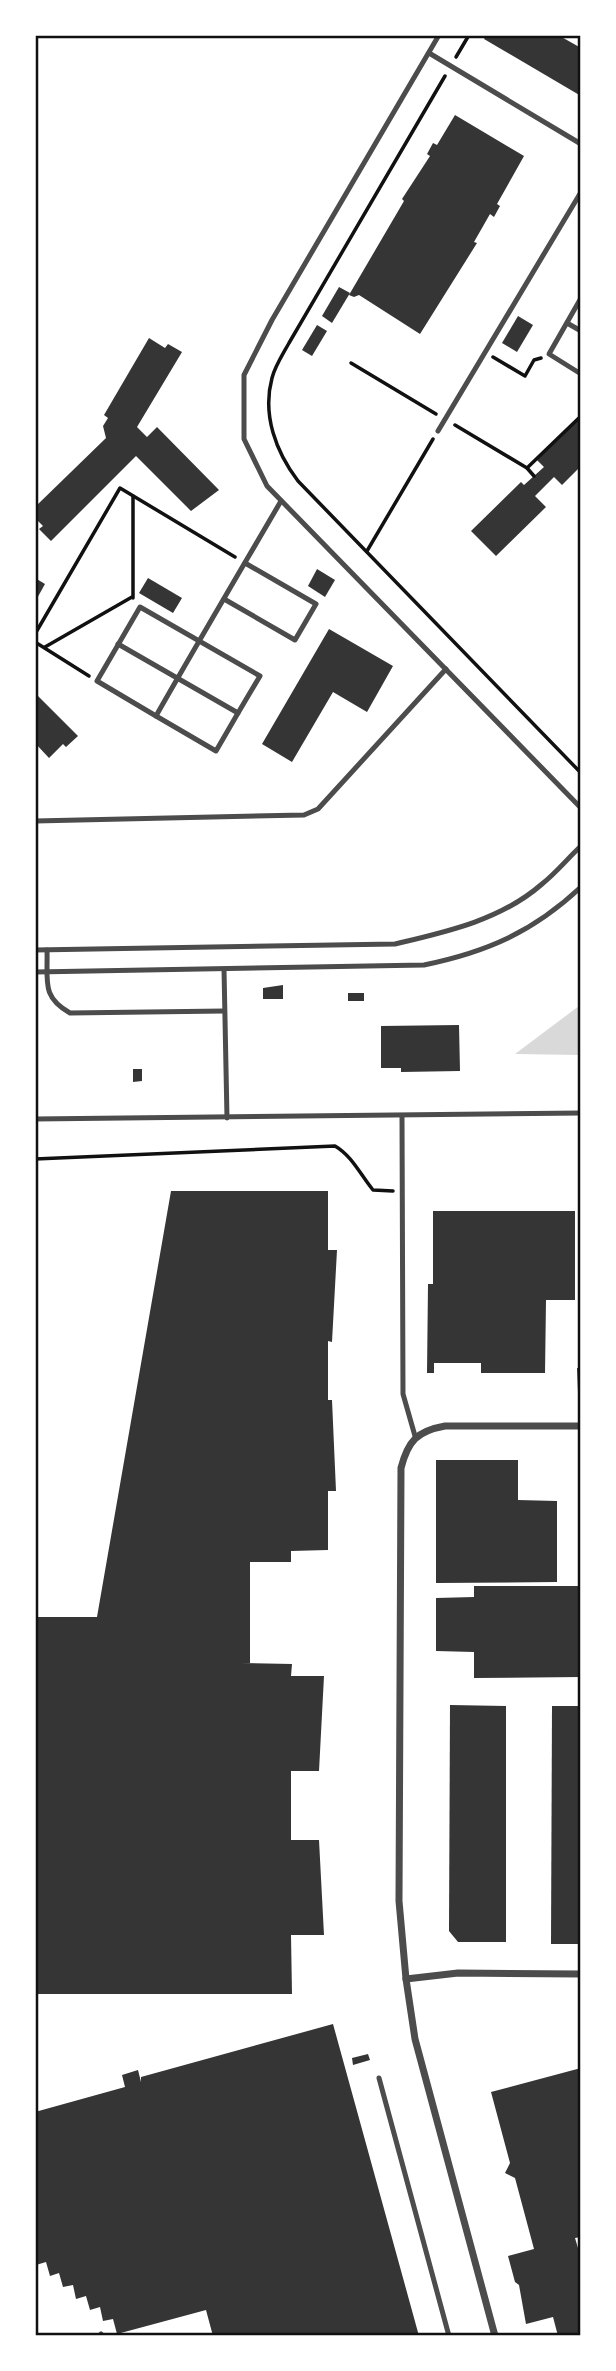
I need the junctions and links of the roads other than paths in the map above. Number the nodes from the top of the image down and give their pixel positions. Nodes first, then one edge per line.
1 (439, 35) edge
2 (429, 53) junction
3 (581, 144) edge
4 (581, 192) edge
5 (581, 298) edge
6 (567, 323) junction
7 (581, 331) edge
8 (581, 374) edge
9 (438, 431) road end
10 (281, 501) junction
11 (245, 562) junction
12 (224, 598) junction
13 (199, 641) junction
14 (118, 644) junction
15 (446, 669) junction
16 (177, 678) junction
17 (238, 713) junction
18 (156, 716) junction
19 (581, 808) edge
20 (35, 821) edge
21 (581, 846) edge
22 (581, 887) edge
23 (35, 950) edge
24 (47, 950) junction
25 (223, 968) junction
26 (35, 972) edge
27 (48, 972) junction
28 (224, 1011) junction
29 (581, 1113) edge
30 (402, 1116) junction
31 (227, 1118) junction
32 (35, 1119) edge
33 (581, 1426) edge
34 (415, 1436) junction
35 (581, 1974) edge
36 (406, 1979) junction
37 (379, 2078) dead end
38 (449, 2336) edge
39 (495, 2336) edge

1 - 2 lane
2 - 3 lane
2 - 10 lane
4 - 9 lane
5 - 6 lane
6 - 7 lane
6 - 8 lane
10 - 11 lane
10 - 15 lane
11 - 12 lane
11 - 12 lane
12 - 13 lane
13 - 14 lane
13 - 16 lane
13 - 17 lane
14 - 16 lane
14 - 18 lane
15 - 19 lane
15 - 20 lane
16 - 17 lane
16 - 18 lane
17 - 18 lane
21 - 24 lane
22 - 25 lane
23 - 24 lane
24 - 27 lane
25 - 27 lane
25 - 28 lane
26 - 27 lane
27 - 28 lane
28 - 31 lane
29 - 30 lane
30 - 31 lane
30 - 34 lane
31 - 32 lane
33 - 34 street
34 - 36 street
35 - 36 street
36 - 39 street
37 - 38 lane

